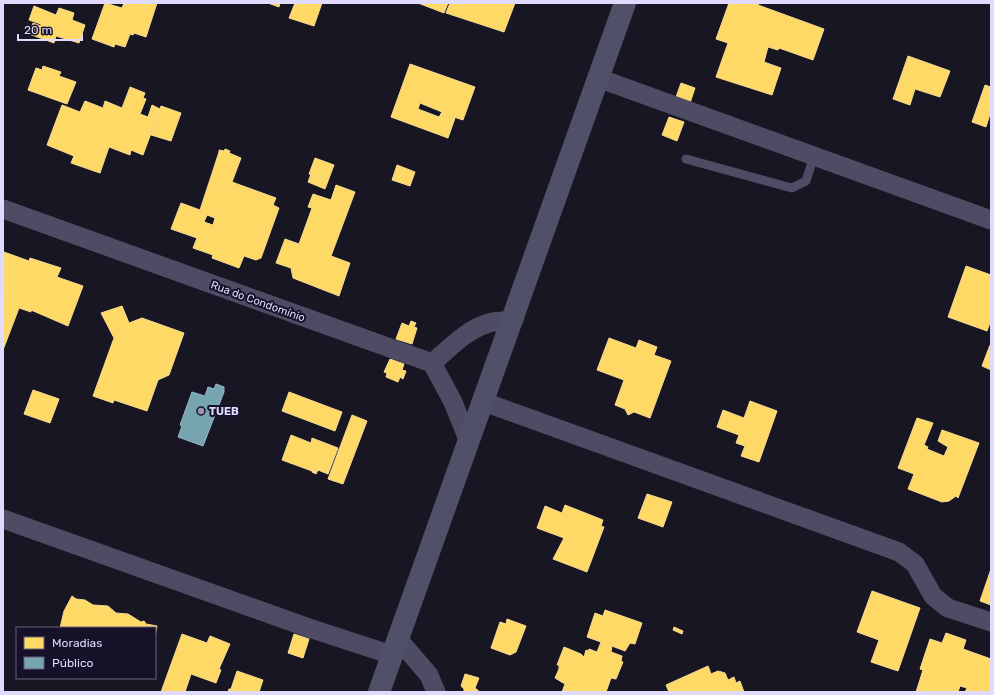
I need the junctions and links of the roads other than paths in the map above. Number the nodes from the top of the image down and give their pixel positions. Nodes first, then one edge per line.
1 (625, 3) edge
2 (598, 78) junction
3 (814, 156) junction
4 (686, 159) dead end
5 (3, 209) edge
6 (991, 220) edge
7 (514, 320) junction
8 (432, 363) junction
9 (484, 402) junction
10 (469, 442) junction
11 (3, 519) edge
12 (991, 622) edge
13 (395, 647) junction
14 (380, 692) edge
15 (436, 692) edge

1 - 2 street
2 - 3 street
2 - 7 street
3 - 4 lane
3 - 6 street
5 - 8 street, Rua do Condomínio
7 - 8 street
7 - 9 street
8 - 10 street
9 - 10 street
9 - 12 street
10 - 13 street
11 - 13 street
13 - 14 street
13 - 15 street

